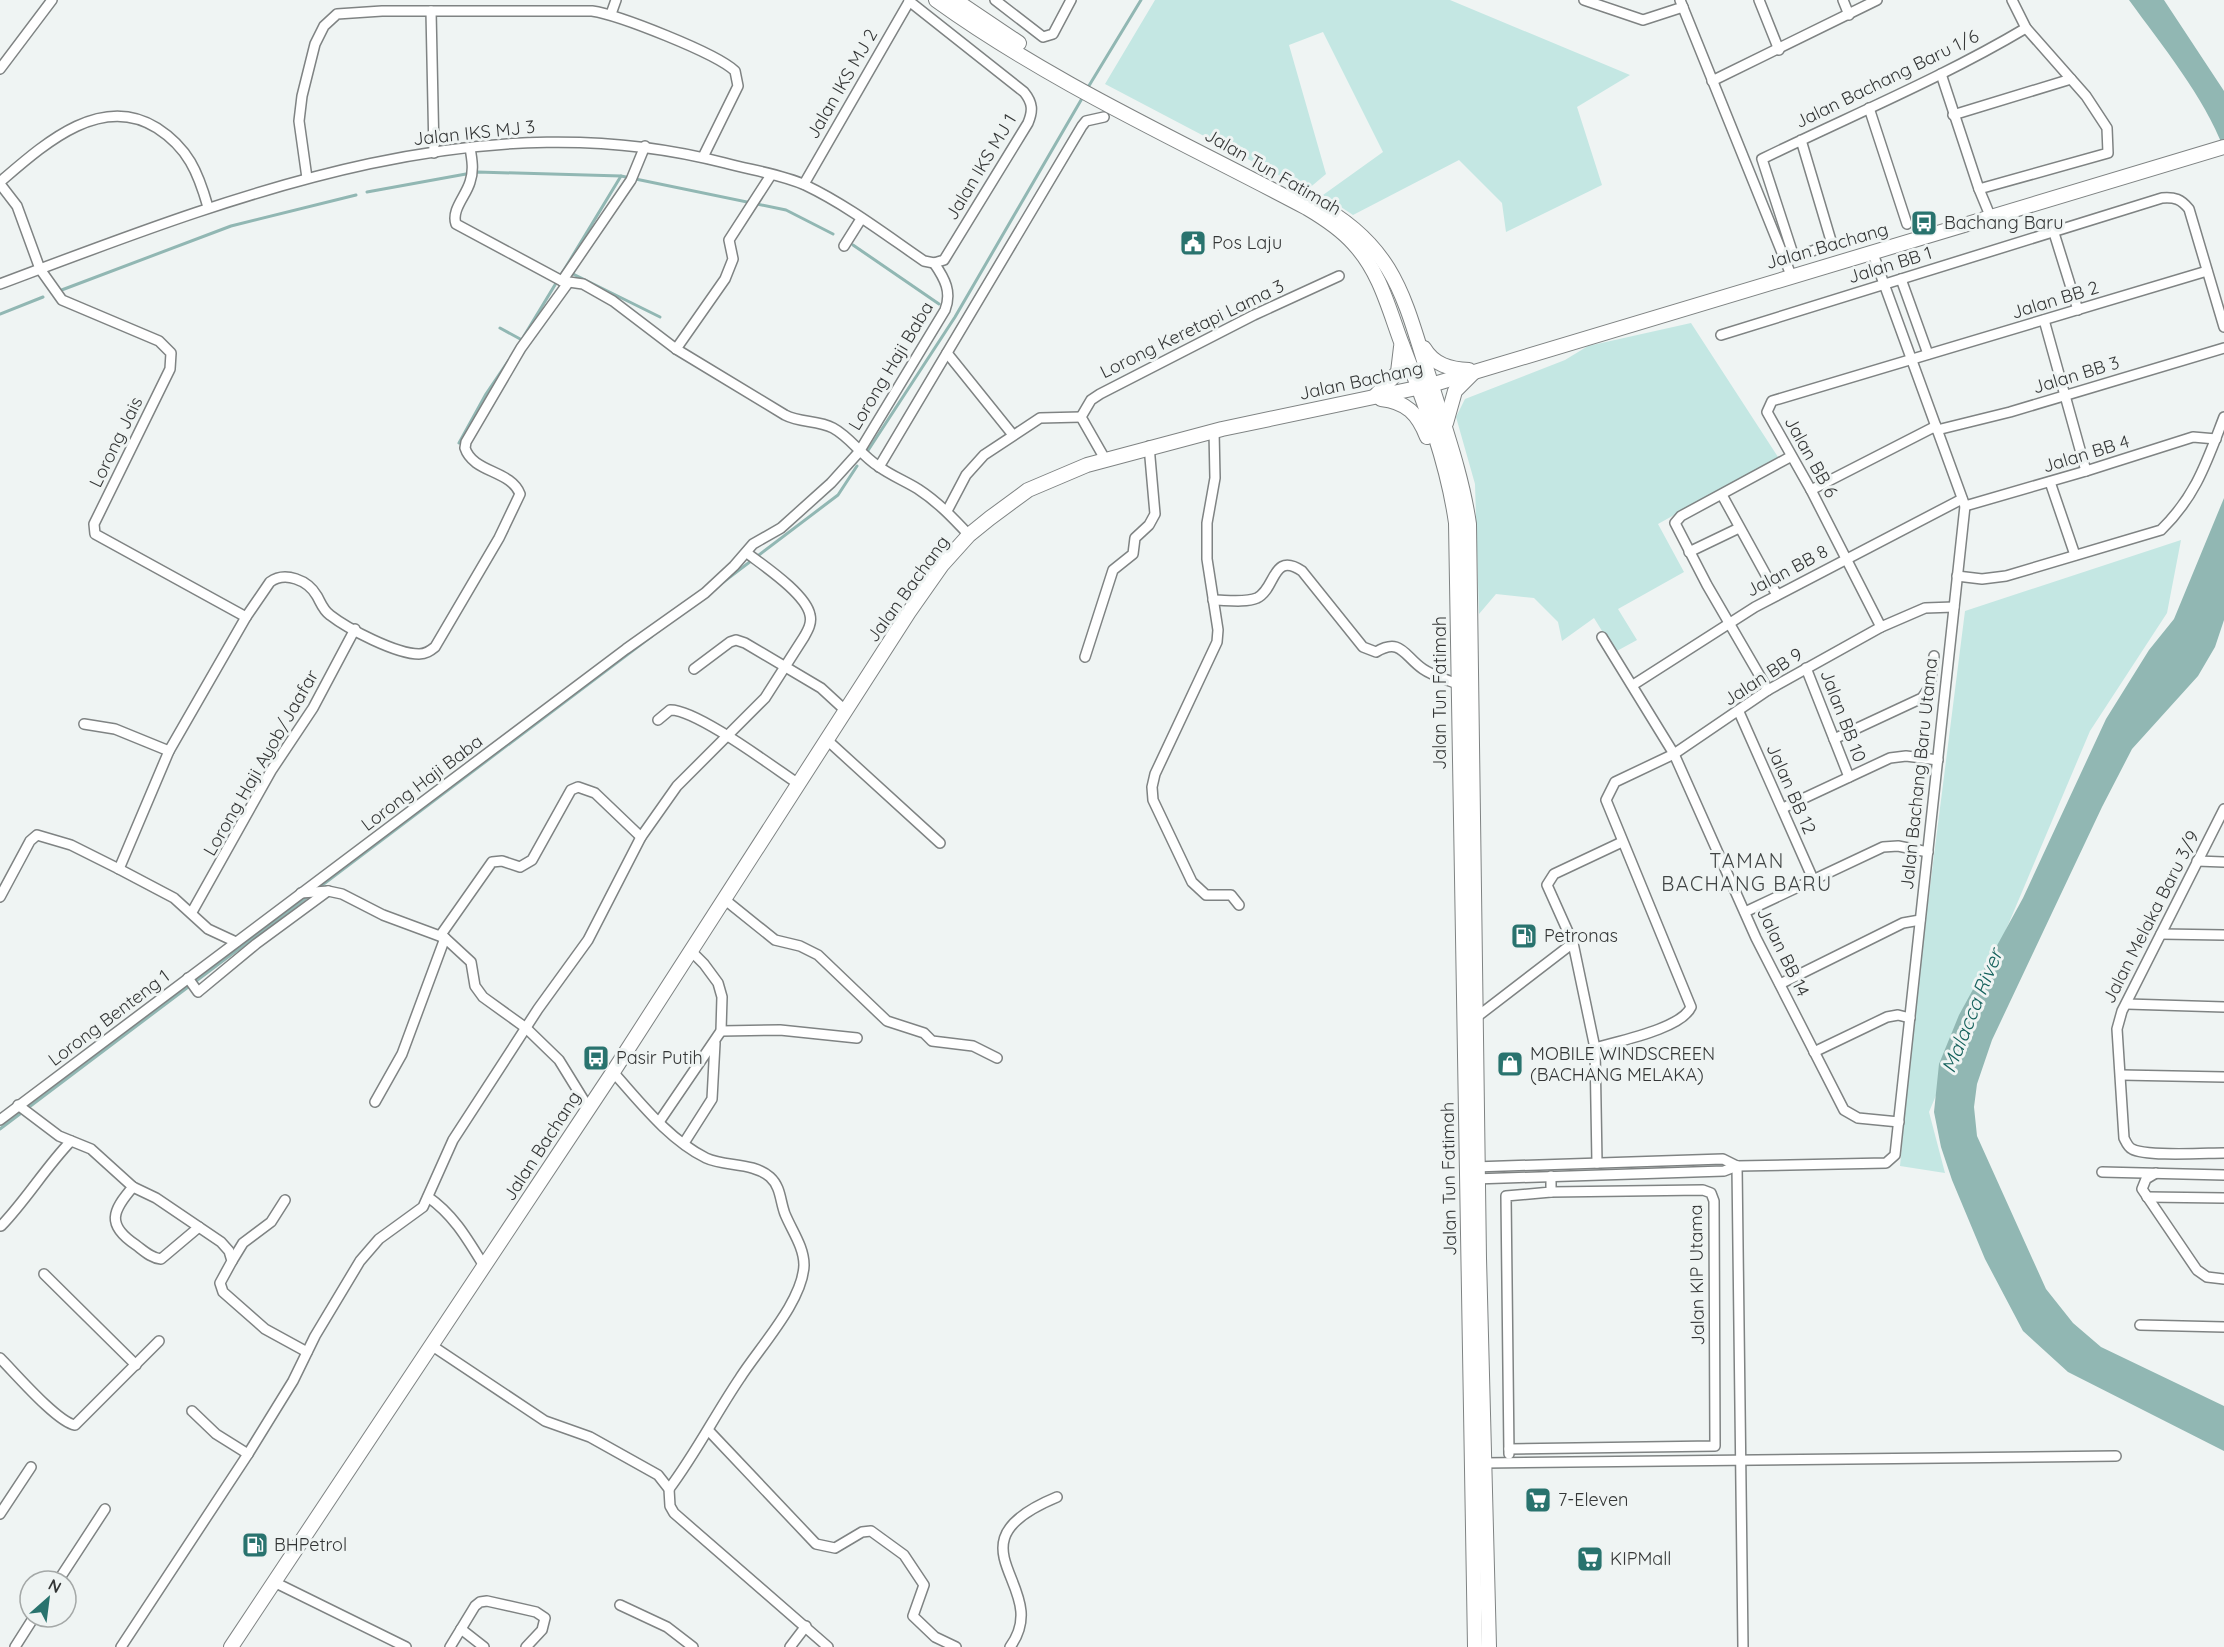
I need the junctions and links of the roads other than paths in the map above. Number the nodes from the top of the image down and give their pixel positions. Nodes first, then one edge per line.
1 (52, 0) edge
2 (616, 0) edge
3 (909, 0) edge
4 (936, 0) edge
5 (955, 0) edge
6 (995, 0) edge
7 (1071, 0) edge
8 (1584, 0) edge
9 (1759, 0) edge
10 (1843, 0) edge
11 (1877, 0) edge
12 (2012, 0) edge
13 (1681, 2) edge
14 (431, 11) junction
15 (611, 14) junction
16 (1849, 15) junction
17 (2026, 28) junction
18 (1779, 50) junction
19 (0, 69) edge
20 (1941, 74) junction
21 (1070, 77) junction
22 (2071, 79) junction
23 (1712, 81) junction
24 (1100, 94) junction
25 (1869, 108) junction
26 (1953, 115) junction
27 (1104, 117) dead end
28 (1801, 140) junction
29 (645, 146) junction
30 (470, 148) junction
31 (2222, 148) edge
32 (434, 153) junction
33 (703, 157) junction
34 (771, 175) junction
35 (307, 178) junction
36 (0, 183) edge
37 (804, 184) junction
38 (1978, 189) junction
39 (208, 207) junction
40 (1991, 218) junction
41 (861, 219) junction
42 (1907, 224) dead end
43 (2054, 232) junction
44 (844, 246) dead end
45 (1872, 251) junction
46 (939, 262) junction
47 (40, 269) junction
48 (2207, 271) junction
49 (1791, 275) junction
50 (1339, 276) dead end
51 (1901, 279) junction
52 (565, 282) junction
53 (1884, 283) junction
54 (0, 284) edge
55 (2078, 310) junction
56 (2044, 320) junction
57 (1413, 324) junction
58 (2224, 327) edge
59 (1721, 335) dead end
60 (1399, 336) junction
61 (2224, 348) edge
62 (676, 349) junction
63 (947, 353) junction
64 (1928, 354) junction
65 (1911, 359) junction
66 (1477, 370) junction
67 (1425, 386) junction
68 (2065, 396) junction
69 (1373, 398) junction
70 (1081, 417) junction
71 (2224, 417) edge
72 (1937, 428) junction
73 (1215, 431) junction
74 (1013, 435) junction
75 (1449, 438) junction
76 (2216, 439) junction
77 (1149, 446) junction
78 (859, 452) junction
79 (1791, 457) junction
80 (1105, 459) junction
81 (879, 468) junction
82 (1446, 470) junction
83 (2086, 471) junction
84 (2050, 482) junction
85 (1811, 490) junction
86 (1722, 495) junction
87 (1964, 502) junction
88 (947, 512) junction
89 (1739, 528) junction
90 (969, 535) junction
91 (1689, 552) junction
92 (749, 554) junction
93 (2075, 555) junction
94 (1846, 558) junction
95 (1957, 576) junction
96 (1777, 595) junction
97 (1213, 600) junction
98 (1954, 607) junction
99 (246, 617) junction
100 (1729, 622) junction
101 (1881, 627) junction
102 (355, 629) junction
103 (1602, 637) dead end
104 (1934, 656) dead end
105 (1085, 657) dead end
106 (786, 667) junction
107 (1806, 668) junction
108 (694, 669) dead end
109 (1457, 684) junction
110 (1633, 685) junction
111 (1768, 690) junction
112 (846, 711) junction
113 (1739, 712) junction
114 (658, 720) dead end
115 (84, 724) dead end
116 (726, 735) junction
117 (826, 739) junction
118 (1834, 739) junction
119 (169, 752) junction
120 (1674, 754) junction
121 (1938, 760) junction
122 (1849, 777) junction
123 (797, 783) junction
124 (1783, 808) junction
125 (2224, 809) edge
126 (641, 837) junction
127 (1622, 842) junction
128 (940, 843) dead end
129 (1928, 852) junction
130 (2198, 861) junction
131 (2224, 862) edge
132 (119, 869) junction
133 (1813, 879) junction
134 (305, 892) junction
135 (326, 892) junction
136 (0, 897) edge
137 (724, 899) junction
138 (1239, 905) dead end
139 (192, 912) junction
140 (1745, 912) junction
141 (1920, 920) junction
142 (2161, 934) junction
143 (2224, 934) edge
144 (442, 937) junction
145 (236, 942) junction
146 (1573, 943) junction
147 (691, 951) junction
148 (191, 982) junction
149 (1780, 984) junction
150 (2127, 1004) junction
151 (2224, 1007) edge
152 (1478, 1016) junction
153 (1910, 1018) junction
154 (526, 1028) junction
155 (721, 1031) junction
156 (857, 1038) dead end
157 (715, 1043) junction
158 (1595, 1048) junction
159 (1814, 1052) junction
160 (997, 1058) dead end
161 (613, 1072) junction
162 (2121, 1075) junction
163 (2224, 1077) edge
164 (375, 1102) dead end
165 (20, 1107) junction
166 (588, 1107) junction
167 (0, 1120) edge
168 (659, 1122) junction
169 (1899, 1122) junction
170 (71, 1141) junction
171 (684, 1143) junction
172 (2224, 1153) edge
173 (1597, 1163) junction
174 (1737, 1166) junction
175 (2102, 1172) dead end
176 (1472, 1173) junction
177 (2156, 1173) junction
178 (2224, 1174) edge
179 (1551, 1176) junction
180 (133, 1187) junction
181 (1551, 1192) junction
182 (428, 1197) junction
183 (2148, 1197) junction
184 (2224, 1198) edge
185 (285, 1200) dead end
186 (1, 1226) edge
187 (199, 1227) junction
188 (232, 1260) junction
189 (484, 1266) junction
190 (44, 1274) dead end
191 (2224, 1279) edge
192 (2140, 1325) dead end
193 (2224, 1327) edge
194 (159, 1341) dead end
195 (431, 1346) junction
196 (307, 1352) junction
197 (0, 1358) edge
198 (136, 1365) junction
199 (192, 1411) dead end
200 (709, 1431) junction
201 (1509, 1449) junction
202 (248, 1454) junction
203 (2115, 1456) dead end
204 (1740, 1460) junction
205 (1509, 1462) junction
206 (1484, 1463) junction
207 (31, 1467) dead end
208 (669, 1489) junction
209 (1057, 1497) dead end
210 (105, 1509) dead end
211 (0, 1514) edge
212 (66, 1569) edge
213 (274, 1582) junction
214 (620, 1605) dead end
215 (806, 1626) junction
216 (26, 1629) edge
217 (460, 1629) junction
218 (15, 1647) edge
219 (121, 1647) edge
220 (231, 1647) edge
221 (406, 1647) edge
222 (450, 1647) edge
223 (484, 1647) edge
224 (526, 1647) edge
225 (693, 1647) edge
226 (790, 1647) edge
227 (828, 1647) edge
228 (956, 1647) edge
229 (1010, 1647) edge
230 (1475, 1647) edge
231 (1489, 1647) edge
232 (1743, 1647) edge

1 - 19 street
2 - 15 street
3 - 37 street, Jalan IKS MJ 2
3 - 46 street, Jalan IKS MJ 1
4 - 21 main road, Jalan Tun Fatimah
5 - 21 main road, Jalan Tun Fatimah
6 - 7 street
8 - 13 street
9 - 18 street
10 - 16 street
11 - 16 street
12 - 17 street
13 - 23 street
14 - 15 street
14 - 32 street
14 - 35 street
15 - 33 street
16 - 18 street
17 - 20 street, Jalan Bachang Baru 1/6
17 - 22 street
18 - 23 street
20 - 25 street, Jalan Bachang Baru 1/6
20 - 26 street
21 - 24 main road, Jalan Tun Fatimah
22 - 26 street
22 - 38 street
23 - 49 street
24 - 57 main road, Jalan Tun Fatimah
24 - 60 main road, Jalan Tun Fatimah
25 - 28 street, Jalan Bachang Baru 1/6
25 - 42 street
26 - 38 street
27 - 63 street
28 - 28 street, Jalan Bachang Baru 1/6
29 - 30 street, Jalan IKS MJ 3
29 - 33 street, Jalan IKS MJ 3
29 - 52 street
30 - 32 street, Jalan IKS MJ 3
30 - 52 street
31 - 40 main road, Jalan Bachang
32 - 35 street, Jalan IKS MJ 3
33 - 34 street, Jalan IKS MJ 3
34 - 37 street, Jalan IKS MJ 3
34 - 62 street
35 - 39 street, Jalan IKS MJ 3
36 - 39 street
36 - 47 street
37 - 41 street, Jalan IKS MJ 3
38 - 40 street
39 - 47 street, Jalan IKS MJ 3
40 - 45 main road, Jalan Bachang
41 - 44 street
41 - 46 street, Jalan IKS MJ 3
43 - 48 street, Jalan BB 1
43 - 51 street, Jalan BB 1
43 - 55 street
45 - 49 main road, Jalan Bachang
45 - 53 street, Jalan Bachang Baru Utama
46 - 78 street, Lorong Haji Baba
47 - 54 street, Jalan IKS MJ 3
47 - 99 street, Lorong Jais
48 - 55 street, Jalan BB 2
48 - 58 street, Jalan BB 1
49 - 66 main road, Jalan Bachang
50 - 70 street, Lorong Keretapi Lama 3
51 - 53 street, Jalan BB 1
51 - 64 street
52 - 62 street
52 - 102 street
53 - 59 street, Jalan BB 1
53 - 65 street, Jalan Bachang Baru Utama
55 - 56 street, Jalan BB 2
56 - 64 street, Jalan BB 2
56 - 68 street
57 - 66 main road
57 - 67 main road, Jalan Tun Fatimah
60 - 67 main road, Jalan Tun Fatimah
60 - 69 main road
61 - 68 street, Jalan BB 3
62 - 78 street
63 - 74 street
63 - 81 street
64 - 65 street, Jalan BB 2
65 - 72 street, Jalan Bachang Baru Utama
65 - 79 street, Jalan BB 6
66 - 67 main road, Jalan Bachang
66 - 75 main road
67 - 69 main road, Jalan Bachang
67 - 75 main road, Jalan Tun Fatimah
67 - 82 main road, Jalan Tun Fatimah
68 - 72 street, Jalan BB 3
68 - 83 street
69 - 73 main road, Jalan Bachang
69 - 82 main road
70 - 74 street
70 - 80 street
71 - 76 street
72 - 85 street, Jalan BB 3
72 - 87 street, Jalan Bachang Baru Utama
73 - 77 main road, Jalan Bachang
73 - 97 street
74 - 88 street
75 - 152 main road, Jalan Tun Fatimah
76 - 83 street, Jalan BB 4
76 - 93 street
77 - 80 main road, Jalan Bachang
77 - 105 street
78 - 81 street
78 - 92 street, Lorong Haji Baba
79 - 85 street, Jalan BB 6
79 - 86 street
80 - 90 main road, Jalan Bachang
81 - 88 street
82 - 109 main road, Jalan Tun Fatimah
83 - 84 street, Jalan BB 4
84 - 87 street, Jalan BB 4
84 - 93 street
85 - 94 street, Jalan BB 6
86 - 89 street
86 - 91 street
87 - 94 street, Jalan BB 8
87 - 95 street, Jalan Bachang Baru Utama
88 - 90 street
89 - 91 street
89 - 96 street
90 - 112 main road, Jalan Bachang
91 - 100 street
92 - 106 street
92 - 134 street, Lorong Haji Baba
93 - 95 street
94 - 96 street, Jalan BB 8
94 - 101 street, Jalan BB 6
95 - 98 street, Jalan Bachang Baru Utama
96 - 100 street, Jalan BB 8
97 - 109 street
97 - 138 street
98 - 101 street, Jalan BB 9
98 - 121 street, Jalan Bachang Baru Utama
99 - 102 street
99 - 119 street
100 - 110 street, Jalan BB 8
100 - 111 street
101 - 107 street, Jalan BB 9
102 - 139 street, Lorong Haji Ayob/Jaafar
103 - 110 street, Jalan BB 14
104 - 118 street
106 - 108 street
106 - 112 street
106 - 116 street
107 - 111 street, Jalan BB 9
107 - 118 street, Jalan BB 10
109 - 176 main road, Jalan Tun Fatimah
110 - 120 street, Jalan BB 14
111 - 113 street, Jalan BB 9
112 - 117 main road, Jalan Bachang
113 - 120 street, Jalan BB 9
113 - 124 street, Jalan BB 12
114 - 116 street
115 - 119 street
116 - 123 street
116 - 126 street
117 - 123 main road, Jalan Bachang
117 - 128 street
118 - 122 street, Jalan BB 10
119 - 132 street
120 - 127 street, Jalan BB 9
120 - 140 street, Jalan BB 14
121 - 122 street
121 - 129 street, Jalan Bachang Baru Utama
122 - 124 street
123 - 137 main road, Jalan Bachang
124 - 133 street, Jalan BB 12
125 - 130 street, Jalan Melaka Baru 3/9
126 - 144 street
126 - 154 street
127 - 146 street
127 - 158 street
129 - 133 street
129 - 141 street, Jalan Bachang Baru Utama
130 - 131 street
130 - 142 street, Jalan Melaka Baru 3/9
132 - 136 street
132 - 139 street
133 - 140 street
134 - 135 street
134 - 145 street, Lorong Haji Baba
135 - 144 street
135 - 148 street
137 - 147 main road, Jalan Bachang
137 - 160 street
139 - 145 street
140 - 149 street, Jalan BB 14
141 - 149 street
141 - 153 street, Jalan Bachang Baru Utama
142 - 143 street
142 - 150 street, Jalan Melaka Baru 3/9
144 - 154 street
144 - 164 street
145 - 148 street, Lorong Benteng 1
146 - 152 street
146 - 158 street
147 - 155 street
147 - 161 main road, Jalan Bachang
148 - 165 street, Lorong Benteng 1
149 - 159 street, Jalan BB 14
150 - 151 street
150 - 162 street, Jalan Melaka Baru 3/9
152 - 176 main road, Jalan Tun Fatimah
153 - 159 street
153 - 169 street, Jalan Bachang Baru Utama
154 - 166 street
154 - 182 street
155 - 156 street
155 - 157 street
157 - 168 street
157 - 171 street
158 - 173 street
159 - 169 street, Jalan BB 14
161 - 166 main road, Jalan Bachang
161 - 168 street
162 - 163 street
162 - 172 street, Jalan Melaka Baru 3/9
165 - 167 street, Lorong Benteng 1
165 - 170 street
166 - 189 main road, Jalan Bachang
168 - 171 street
169 - 174 street, Jalan Bachang Baru Utama
170 - 180 street
170 - 186 street
171 - 200 street
173 - 174 street
173 - 176 street
174 - 179 street
174 - 204 street
175 - 177 street
176 - 179 street
176 - 206 main road, Jalan Tun Fatimah
176 - 230 main road, Jalan Tun Fatimah
177 - 178 street
177 - 183 street
179 - 181 street
180 - 187 street
180 - 187 street
181 - 201 street, Jalan KIP Utama
181 - 201 street, Jalan KIP Utama
182 - 189 street
182 - 196 street
183 - 184 street
183 - 191 street
185 - 188 street
187 - 188 street
188 - 196 street
189 - 195 main road, Jalan Bachang
190 - 198 street
192 - 193 street
194 - 198 street
195 - 208 street
195 - 213 main road, Jalan Bachang
196 - 202 street
197 - 198 street
199 - 202 street
200 - 208 street
200 - 228 street
201 - 205 street, Jalan KIP Utama
202 - 219 street
203 - 204 street
204 - 205 street
204 - 232 street
205 - 206 street
206 - 231 main road, Jalan Tun Fatimah
207 - 211 street
208 - 215 street
209 - 229 street
210 - 212 street
213 - 220 main road, Jalan Bachang
213 - 221 street
214 - 225 street
215 - 226 street
215 - 227 street
216 - 218 street
217 - 222 street
217 - 223 street
217 - 224 street

